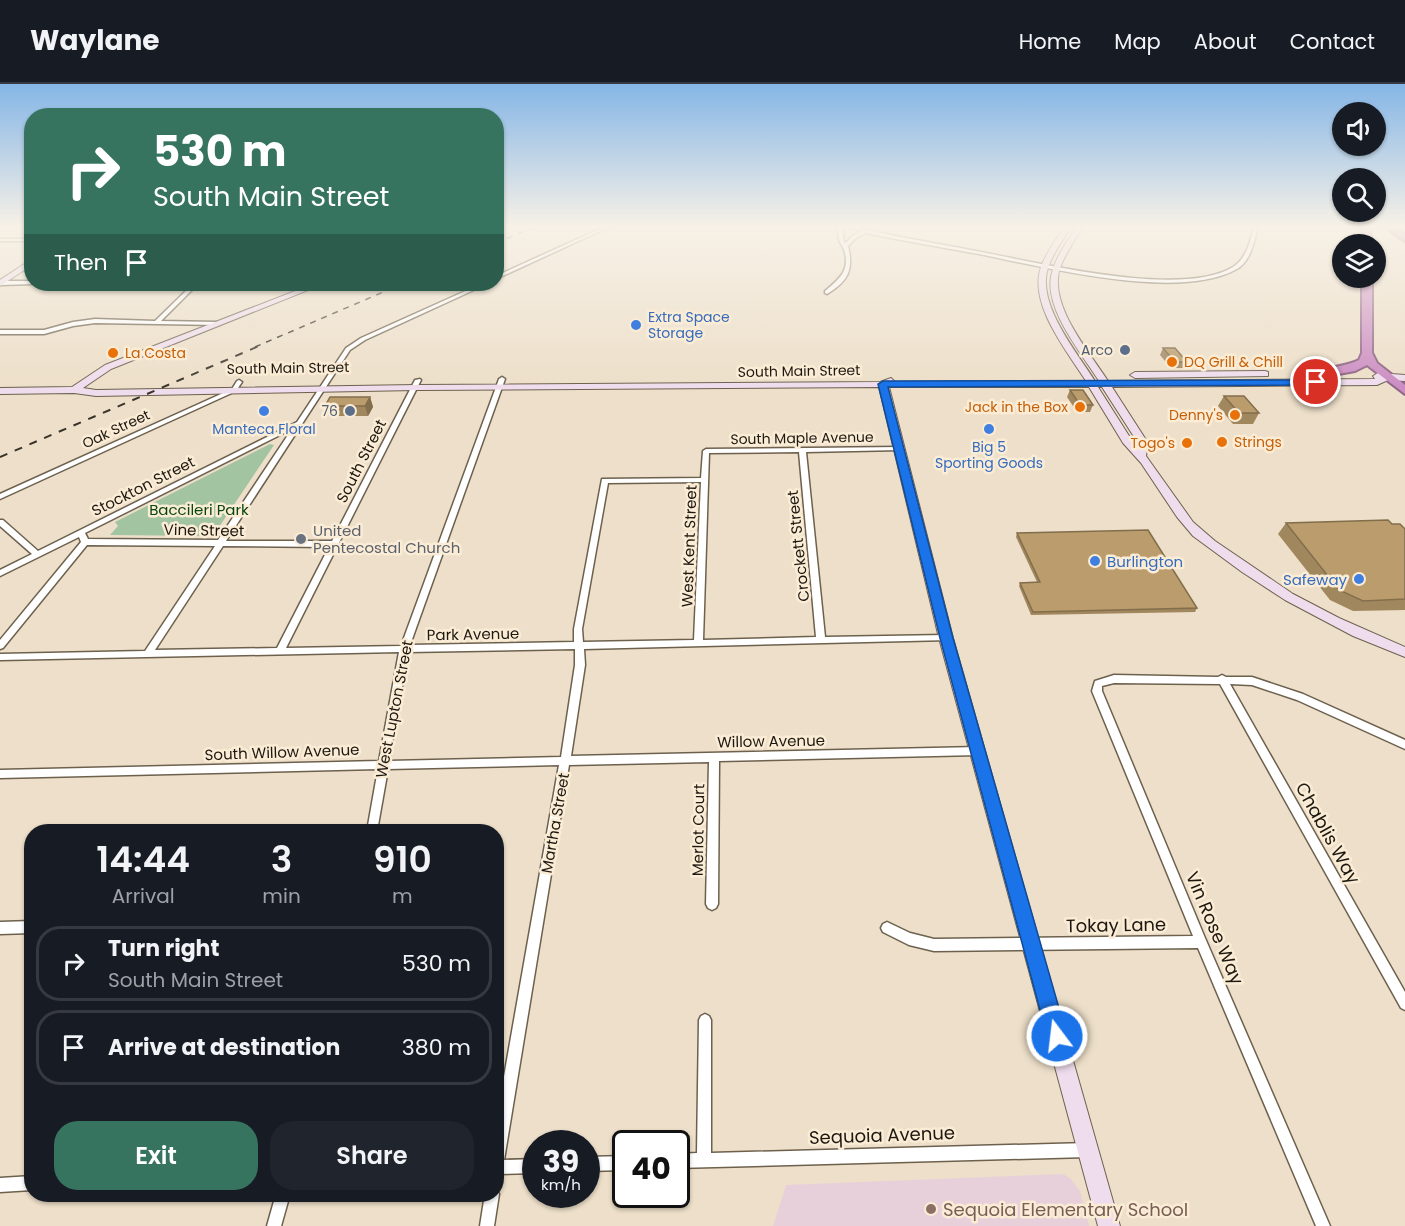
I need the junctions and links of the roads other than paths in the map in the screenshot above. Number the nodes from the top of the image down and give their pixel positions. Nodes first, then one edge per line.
1 (838, 280) edge
2 (1040, 280) edge
3 (1053, 280) edge
4 (1, 283) edge
5 (24, 283) edge
6 (1367, 288) edge
7 (188, 291) edge
8 (300, 291) edge
9 (469, 291) edge
10 (827, 292) dead end
11 (158, 321) junction
12 (217, 324) junction
13 (0, 332) edge
14 (1367, 353) junction
15 (1227, 374) junction
16 (1287, 374) junction
17 (1322, 374) junction
18 (925, 377) junction
19 (1386, 377) junction
20 (1405, 378) edge
21 (1089, 380) junction
22 (1102, 380) junction
23 (708, 382) junction
24 (501, 383) junction
25 (1295, 383) junction
26 (416, 384) junction
27 (883, 384) junction
28 (1175, 384) junction
29 (324, 385) junction
30 (236, 386) junction
31 (74, 390) junction
32 (0, 391) edge
33 (1405, 391) edge
34 (299, 423) junction
35 (899, 449) junction
36 (802, 450) junction
37 (706, 451) joint
38 (1142, 455) junction
39 (705, 480) junction
40 (0, 497) edge
41 (0, 522) edge
42 (81, 532) junction
43 (86, 542) junction
44 (220, 543) junction
45 (333, 544) junction
46 (37, 554) junction
47 (0, 573) edge
48 (946, 638) junction
49 (821, 640) junction
50 (698, 642) junction
51 (579, 645) junction
52 (0, 646) edge
53 (404, 649) junction
54 (280, 651) junction
55 (1405, 652) edge
56 (148, 654) junction
57 (0, 657) edge
58 (1222, 679) junction
59 (1405, 745) edge
60 (978, 751) junction
61 (714, 757) junction
62 (565, 761) junction
63 (382, 764) junction
64 (0, 774) edge
65 (373, 824) edge
66 (712, 904) dead end
67 (24, 927) edge
68 (0, 928) edge
69 (887, 928) dead end
70 (1201, 942) junction
71 (1032, 944) junction
72 (1405, 1004) edge
73 (705, 1020) dead end
74 (504, 1119) edge
75 (1089, 1149) junction
76 (690, 1160) edge
77 (704, 1160) junction
78 (504, 1166) edge
79 (522, 1166) edge
80 (24, 1184) edge
81 (0, 1185) edge
82 (282, 1202) edge
83 (491, 1202) edge
84 (274, 1226) edge
85 (487, 1226) edge
86 (1109, 1226) edge
87 (1323, 1226) edge

1 - 10 street
2 - 21 main road
3 - 22 main road
4 - 5 street
6 - 14 highway
7 - 11 street
8 - 12 main road
9 - 29 street
11 - 12 street
11 - 13 street
12 - 31 main road
14 - 17 highway
14 - 19 highway
15 - 16 main road, South Main Street
15 - 22 main road, South Main Street
15 - 28 main road
16 - 17 main road, South Main Street
16 - 25 main road
17 - 19 main road, South Main Street
18 - 21 main road, South Main Street
18 - 23 main road, South Main Street
18 - 27 main road
19 - 20 main road, South Main Street
19 - 25 main road, South Main Street
19 - 33 highway
21 - 22 main road, South Main Street
21 - 27 main road, South Main Street
21 - 38 main road
22 - 28 main road, South Main Street
22 - 38 main road
23 - 24 main road, South Main Street
23 - 27 main road, South Main Street
24 - 26 main road, South Main Street
24 - 53 street, West Lupton Street
25 - 28 main road, South Main Street
26 - 29 main road, South Main Street
26 - 45 street, South Street
27 - 35 main road
29 - 30 main road, South Main Street
29 - 34 street
30 - 31 main road, South Main Street
30 - 40 street, Oak Street
31 - 32 main road, South Main Street
34 - 42 street, Stockton Street
34 - 44 street
35 - 36 street, South Maple Avenue
35 - 48 main road
36 - 37 street, South Maple Avenue
36 - 49 street, Crockett Street
37 - 39 street, West Kent Street
38 - 55 main road
39 - 50 street, West Kent Street
39 - 51 street, Martha Street
41 - 46 street
42 - 43 street
42 - 46 street, Stockton Street
43 - 44 street, Vine Street
43 - 52 street
44 - 45 street, Vine Street
44 - 56 street
45 - 54 street, South Street
46 - 47 street, Stockton Street
48 - 49 street, Park Avenue
48 - 60 main road
49 - 50 street, Park Avenue
50 - 51 street, Park Avenue
51 - 53 street, Park Avenue
51 - 62 street, Martha Street
53 - 54 street, Park Avenue
53 - 63 street, West Lupton Street
54 - 56 street, Park Avenue
56 - 57 street, Park Avenue
58 - 59 street
58 - 70 street, Vin Rose Way
58 - 72 street, Chablis Way
60 - 61 street, Willow Avenue
60 - 71 main road
61 - 62 street, Willow Avenue
61 - 66 street, Merlot Court
62 - 63 street, South Willow Avenue
62 - 74 street, Martha Street
63 - 64 street, South Willow Avenue
63 - 65 street, West Lupton Street
67 - 68 street
69 - 71 street, Tokay Lane
70 - 71 street, Tokay Lane
70 - 87 street, Vin Rose Way
71 - 75 main road
73 - 77 street
75 - 77 street, Sequoia Avenue
75 - 86 main road
76 - 77 street, Sequoia Avenue
78 - 79 street
80 - 81 street
82 - 84 street
83 - 85 street

